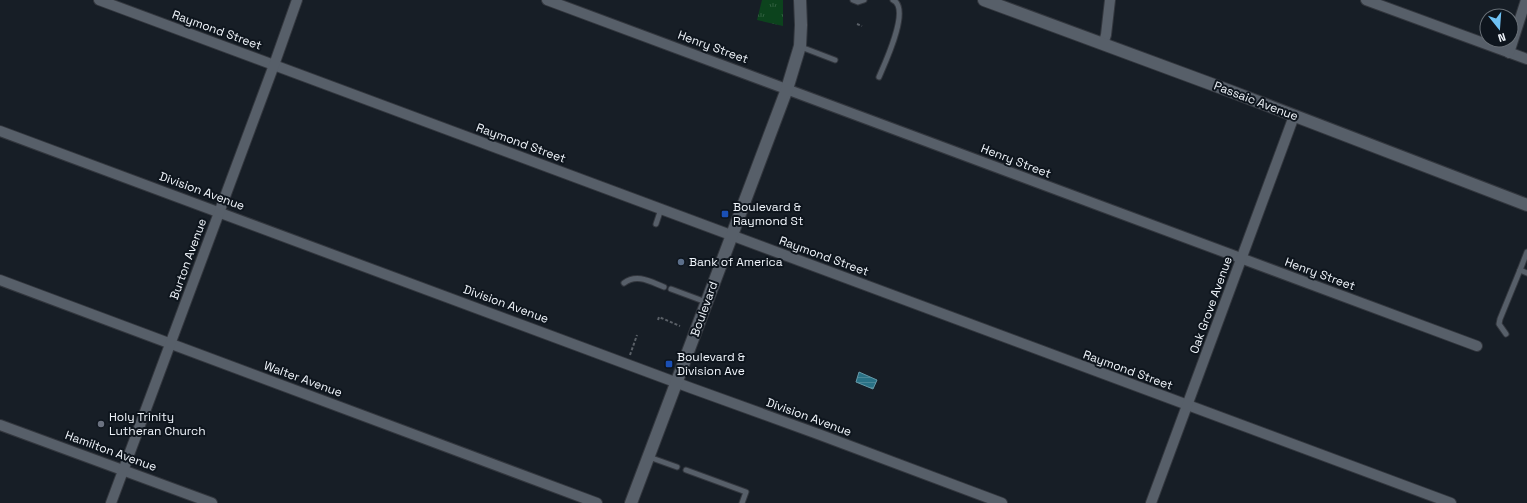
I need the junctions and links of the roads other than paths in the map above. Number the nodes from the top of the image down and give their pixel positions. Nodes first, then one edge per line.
1 (99, 0) edge
2 (297, 0) edge
3 (547, 0) edge
4 (800, 0) edge
5 (864, 0) edge
6 (893, 0) edge
7 (984, 0) edge
8 (1110, 0) edge
9 (1366, 0) edge
10 (1526, 0) edge
11 (855, 1) edge
12 (1103, 44) junction
13 (800, 46) junction
14 (1509, 53) junction
15 (1527, 59) edge
16 (835, 60) dead end
17 (274, 65) junction
18 (879, 77) dead end
19 (787, 89) junction
20 (1294, 116) junction
21 (0, 131) edge
22 (1527, 205) edge
23 (661, 209) junction
24 (220, 212) junction
25 (656, 224) dead end
26 (731, 235) junction
27 (1527, 252) edge
28 (1242, 259) junction
29 (1520, 270) junction
30 (1527, 273) edge
31 (0, 280) edge
32 (624, 283) dead end
33 (664, 287) dead end
34 (671, 289) dead end
35 (706, 302) junction
36 (1506, 334) dead end
37 (171, 344) junction
38 (1477, 346) dead end
39 (677, 382) junction
40 (1187, 406) junction
41 (0, 425) edge
42 (649, 457) junction
43 (677, 467) dead end
44 (124, 470) junction
45 (686, 470) dead end
46 (111, 503) edge
47 (212, 503) edge
48 (597, 503) edge
49 (631, 503) edge
50 (742, 503) edge
51 (1002, 503) edge
52 (1151, 503) edge
53 (1451, 503) edge

1 - 17 street, Raymond Street
2 - 17 street, Burton Avenue
3 - 19 street, Henry Street
4 - 13 street, Boulevard
5 - 11 lane
6 - 18 lane
7 - 12 street, Passaic Avenue
8 - 12 street
9 - 14 street
10 - 14 street
12 - 20 street, Passaic Avenue
13 - 16 lane
13 - 19 street, Boulevard
14 - 15 street
17 - 23 street, Raymond Street
17 - 24 street, Burton Avenue
19 - 26 street, Boulevard
19 - 28 street, Henry Street
20 - 22 street, Passaic Avenue
20 - 28 street, Oak Grove Avenue
21 - 24 street, Division Avenue
23 - 25 lane
23 - 26 street, Raymond Street
24 - 37 street, Burton Avenue
24 - 39 street, Division Avenue
26 - 35 street, Boulevard
26 - 40 street, Raymond Street
27 - 29 lane
28 - 38 street, Henry Street
28 - 40 street, Oak Grove Avenue
29 - 30 lane
29 - 36 lane
31 - 37 street, Walter Avenue
32 - 33 lane
34 - 35 lane
35 - 39 street, Boulevard
37 - 44 street, Burton Avenue
37 - 48 street, Walter Avenue
39 - 42 street, Boulevard
39 - 51 street, Division Avenue
40 - 52 street, Oak Grove Avenue
40 - 53 street, Raymond Street
41 - 44 street, Hamilton Avenue
42 - 43 lane
42 - 49 street, Boulevard
44 - 46 street, Burton Avenue
44 - 47 street, Hamilton Avenue
45 - 50 lane

